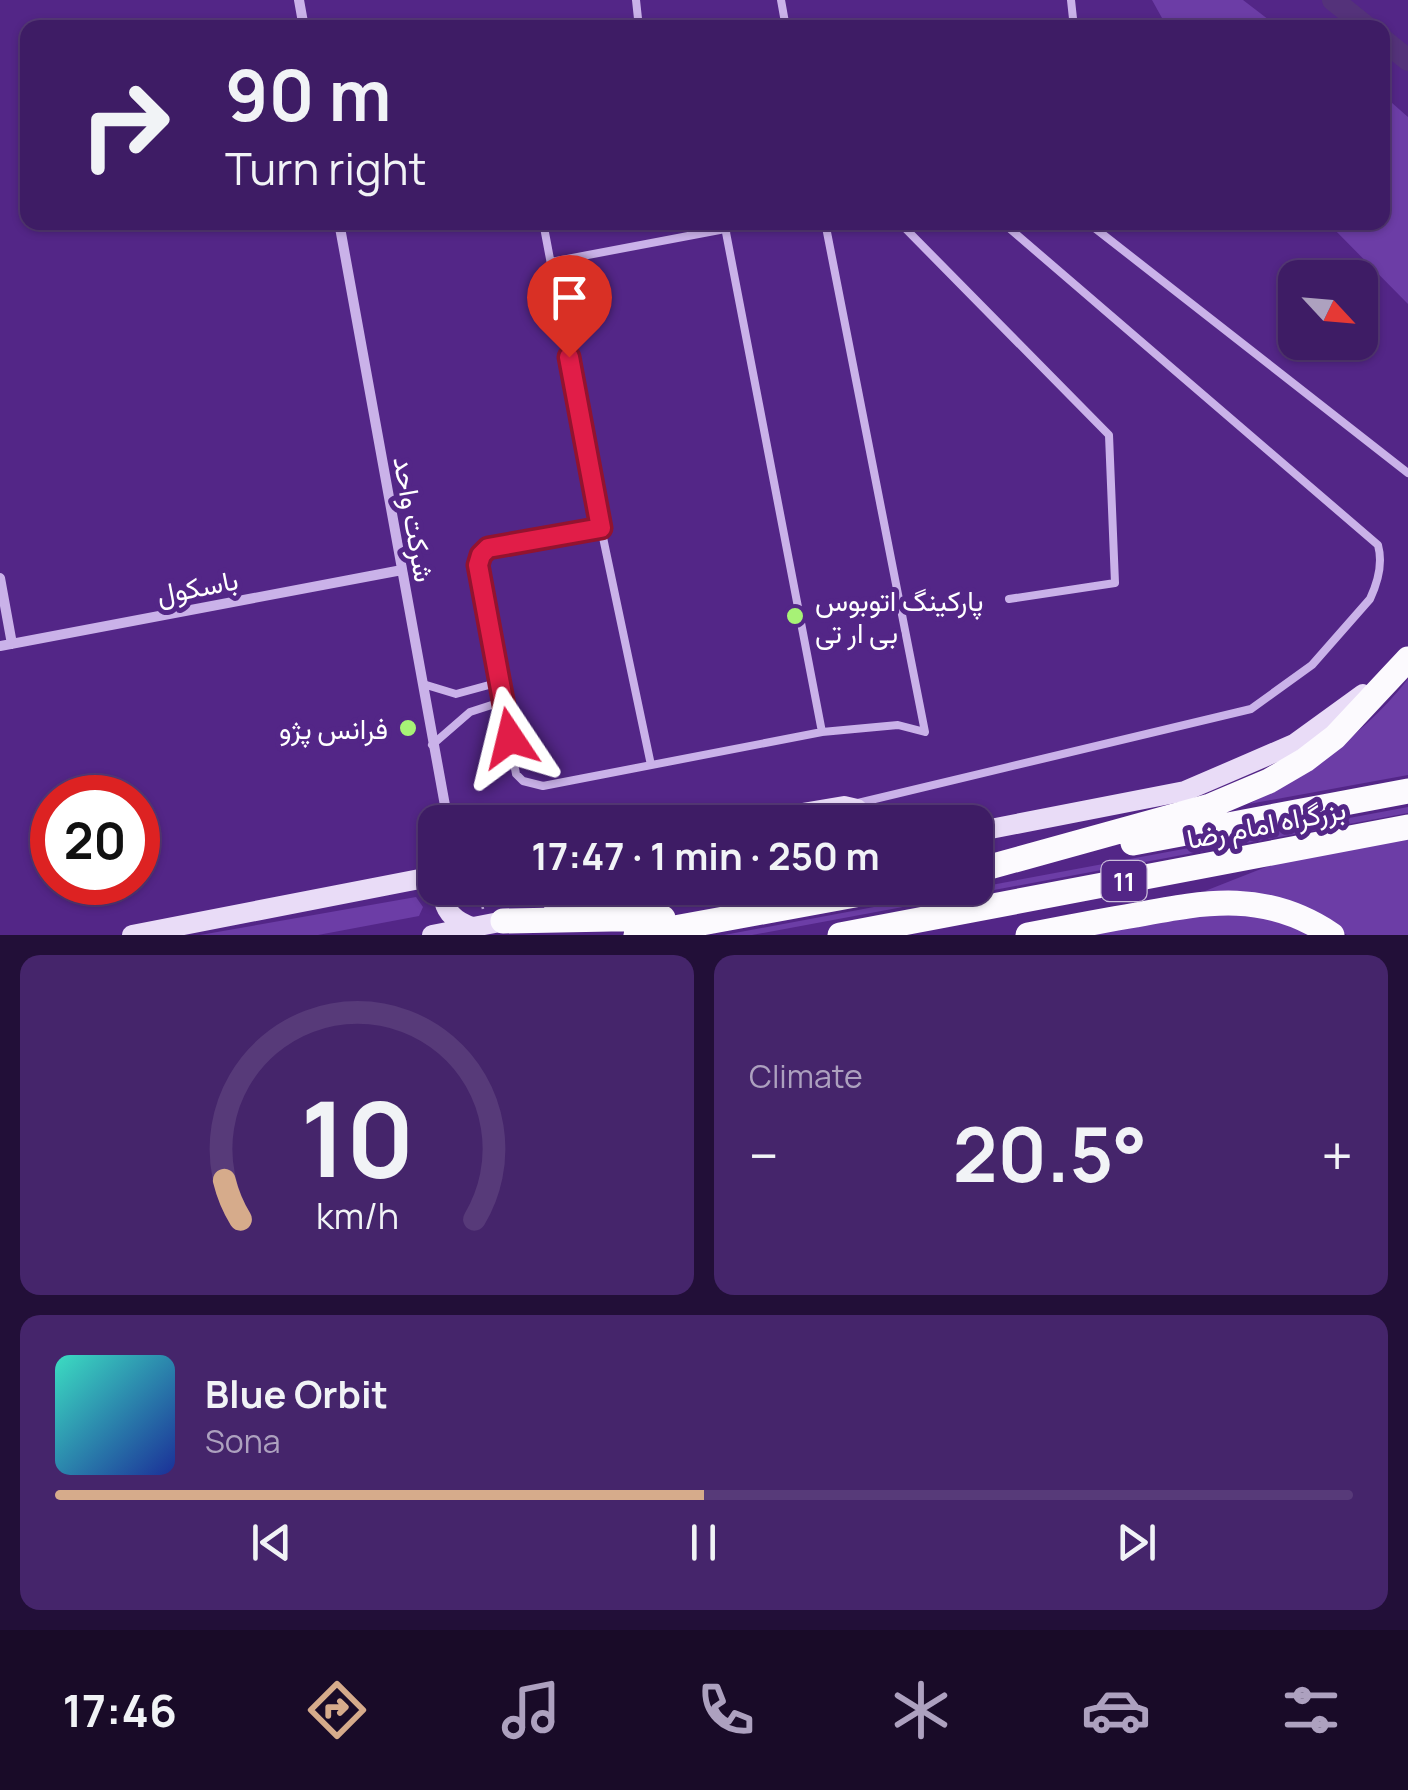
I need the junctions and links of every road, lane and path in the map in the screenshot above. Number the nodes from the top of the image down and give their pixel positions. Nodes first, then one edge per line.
1 (340, 230) edge
2 (545, 230) edge
3 (705, 230) edge
4 (725, 230) edge
5 (827, 230) edge
6 (907, 230) edge
7 (1011, 230) edge
8 (1097, 230) edge
9 (551, 262) junction
10 (1408, 473) edge
11 (601, 528) junction
12 (402, 570) junction
13 (0, 578) edge
14 (1009, 598) dead end
15 (6, 645) edge
16 (1408, 658) edge
17 (500, 682) junction
18 (421, 683) junction
19 (504, 702) junction
20 (822, 732) junction
21 (432, 746) junction
22 (650, 765) junction
23 (1408, 791) edge
24 (444, 805) edge
25 (848, 805) edge
26 (1408, 828) edge
27 (993, 829) edge
28 (993, 866) edge
29 (993, 868) edge
30 (418, 879) edge
31 (447, 905) edge
32 (485, 905) edge
33 (550, 905) edge
34 (798, 905) edge
35 (504, 911) junction
36 (738, 916) junction
37 (472, 927) junction
38 (132, 935) edge
39 (432, 935) edge
40 (636, 935) edge
41 (840, 935) edge
42 (1028, 935) edge
43 (1332, 935) edge

1 - 12 street, شرکت واحد
2 - 9 lane
3 - 9 lane
4 - 20 lane
5 - 20 lane
6 - 14 lane
7 - 25 lane
8 - 10 lane
9 - 11 lane
11 - 17 lane
11 - 22 lane
12 - 15 street, باسکول
12 - 18 street, شرکت واحد
13 - 15 street
16 - 27 main road
16 - 28 highway
17 - 18 lane
17 - 19 lane
18 - 21 street, شرکت واحد
19 - 21 lane
19 - 22 lane
20 - 22 lane
21 - 24 street, شرکت واحد
23 - 29 highway, بزرگراه امام رضا / 11
26 - 41 highway, بزرگراه امام رضا / 11
30 - 38 main road
31 - 37 main road
32 - 35 path
33 - 35 main road
34 - 36 highway
35 - 36 highway
35 - 37 main road
36 - 40 highway
37 - 39 main road
42 - 43 highway

